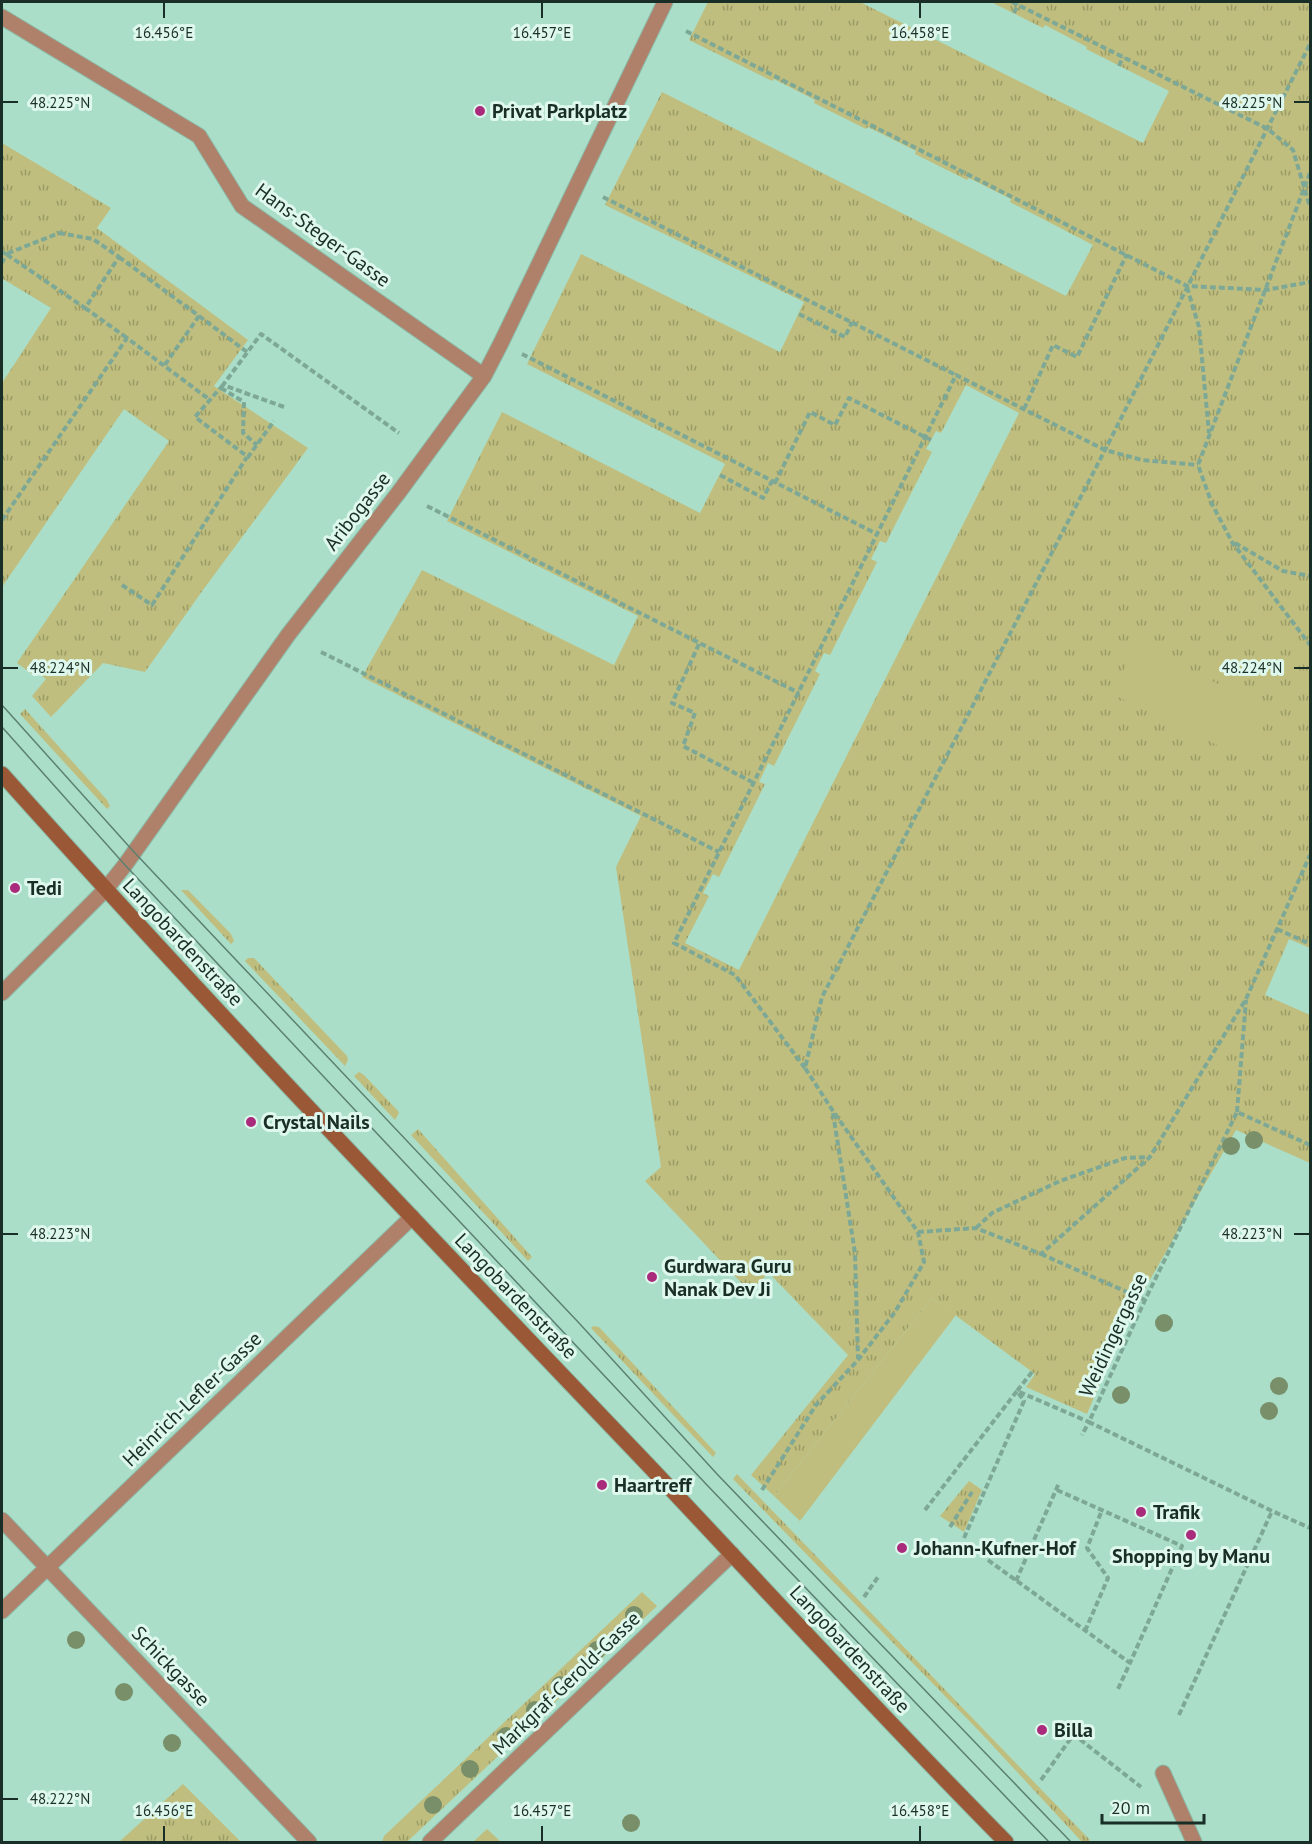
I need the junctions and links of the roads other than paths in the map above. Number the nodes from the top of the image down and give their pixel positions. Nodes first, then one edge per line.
1 (665, 2) edge
2 (2, 16) edge
3 (484, 376) junction
4 (2, 774) edge
5 (105, 890) junction
6 (2, 993) edge
7 (411, 1216) junction
8 (2, 1520) edge
9 (732, 1554) junction
10 (48, 1567) junction
11 (2, 1611) edge
12 (1163, 1773) road end
13 (309, 1842) edge
14 (430, 1842) edge
15 (1006, 1842) edge
16 (1194, 1842) edge

1 - 3 street, Aribogasse
2 - 3 street, Hans-Steger-Gasse
3 - 5 street, Aribogasse
4 - 5 street, Langobardenstraße
5 - 6 street, Aribogasse
5 - 7 street, Langobardenstraße
7 - 9 street, Langobardenstraße
7 - 10 street, Heinrich-Lefler-Gasse
8 - 10 street, Schickgasse
9 - 14 street, Markgraf-Gerold-Gasse
9 - 15 street, Langobardenstraße
10 - 11 street, Heinrich-Lefler-Gasse
10 - 13 street, Schickgasse
12 - 16 street

